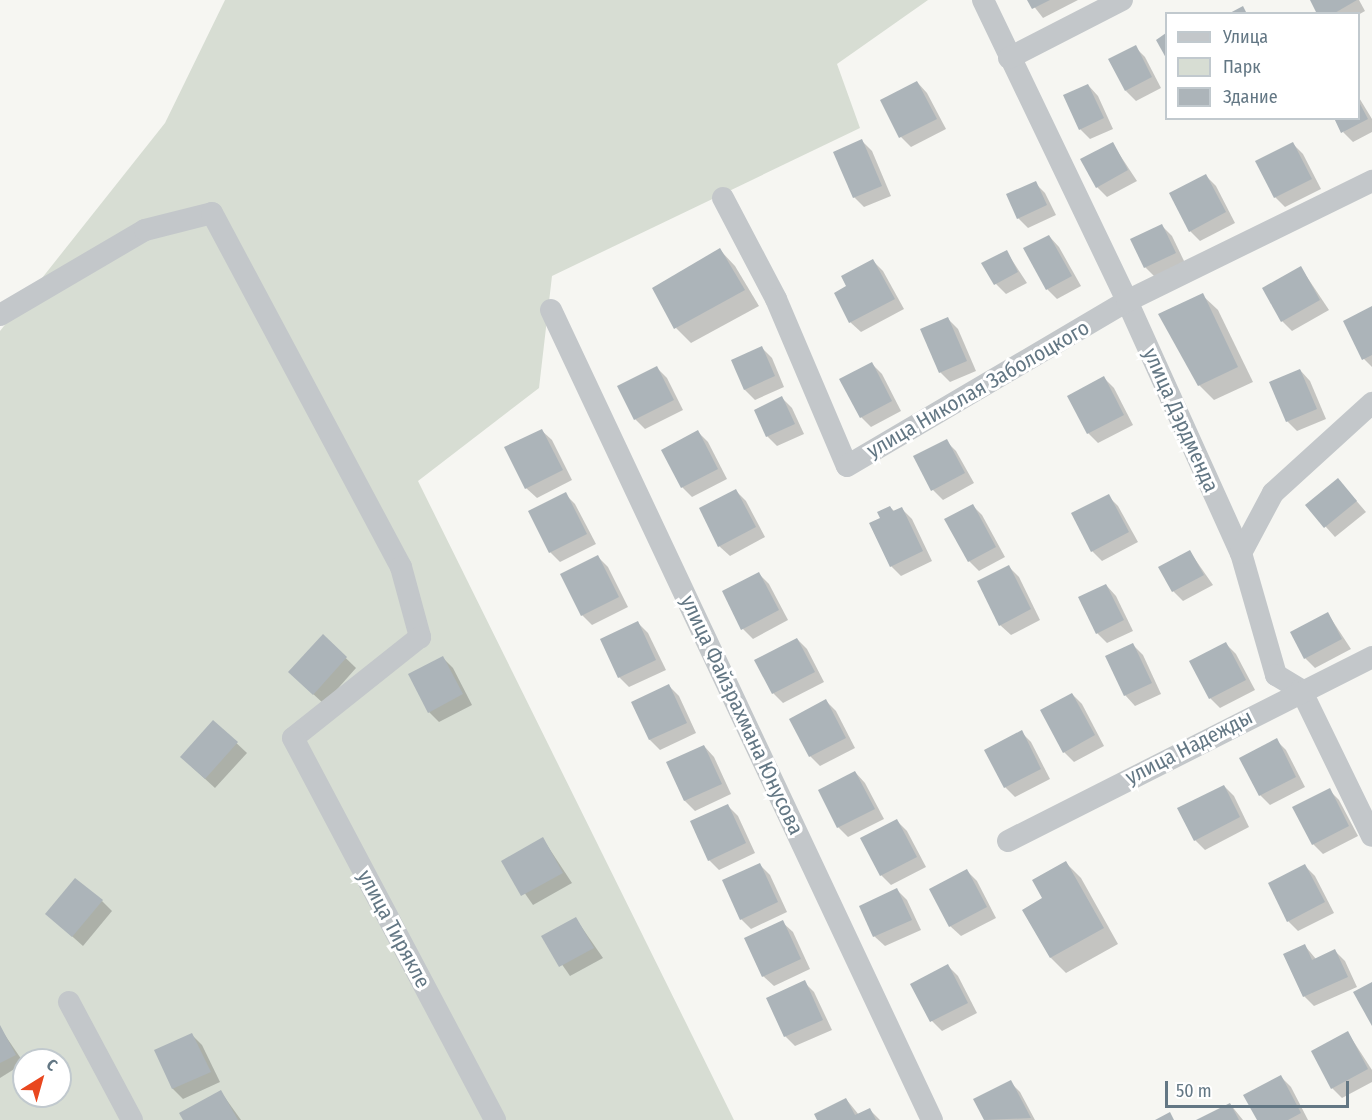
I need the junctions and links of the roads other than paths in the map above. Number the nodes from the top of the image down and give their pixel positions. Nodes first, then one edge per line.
1 (983, 0) edge
2 (1122, 0) edge
3 (1009, 58) junction
4 (1372, 181) edge
5 (723, 198) dead end
6 (1127, 301) junction
7 (551, 310) dead end
8 (0, 315) edge
9 (1372, 403) edge
10 (1241, 553) junction
11 (1372, 657) edge
12 (1301, 690) junction
13 (1372, 836) edge
14 (1008, 841) dead end
15 (69, 1002) dead end
16 (132, 1120) edge
17 (495, 1120) edge
18 (933, 1120) edge

1 - 3 street, улица Дэрдменда
2 - 3 street
3 - 6 street, улица Дэрдменда
4 - 6 street, улица Николая Заболоцкого
5 - 6 street, улица Николая Заболоцкого
6 - 10 street, улица Дэрдменда
7 - 18 street, улица Файзрахмана Юнусова
8 - 17 street, улица Тирякле
9 - 10 street
10 - 12 street, улица Дэрдменда
11 - 12 street, улица Надежды
12 - 13 street
12 - 14 street, улица Надежды
15 - 16 street

